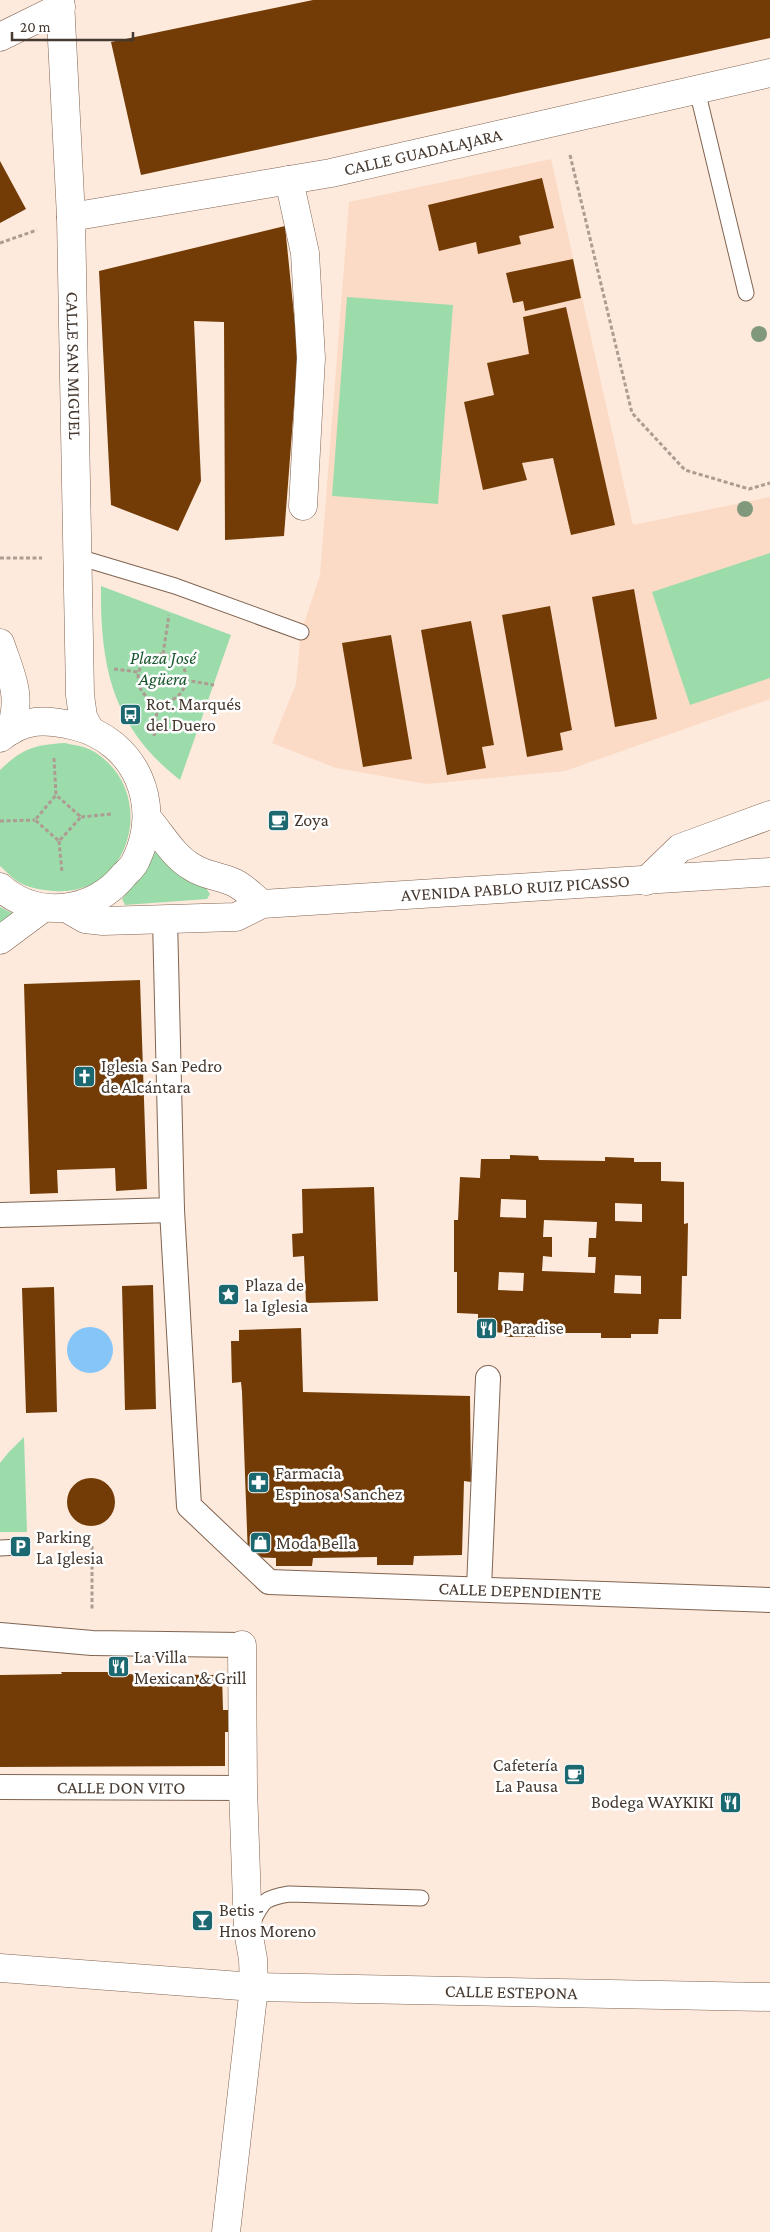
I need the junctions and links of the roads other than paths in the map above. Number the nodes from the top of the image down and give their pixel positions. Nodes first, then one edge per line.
1 (60, 4) edge
2 (0, 37) edge
3 (770, 73) edge
4 (697, 90) junction
5 (289, 180) junction
6 (72, 217) junction
7 (746, 293) dead end
8 (302, 506) dead end
9 (78, 557) junction
10 (301, 632) dead end
11 (0, 643) edge
12 (90, 730) junction
13 (5, 734) edge
14 (770, 815) edge
15 (148, 819) junction
16 (770, 872) edge
17 (646, 881) junction
18 (0, 887) edge
19 (262, 904) junction
20 (54, 908) junction
21 (165, 919) junction
22 (0, 940) edge
23 (172, 1210) junction
24 (0, 1215) edge
25 (488, 1378) dead end
26 (20, 1547) dead end
27 (0, 1548) edge
28 (479, 1588) junction
29 (770, 1600) edge
30 (0, 1635) edge
31 (242, 1645) joint
32 (0, 1787) edge
33 (243, 1788) junction
34 (420, 1898) dead end
35 (248, 1930) junction
36 (0, 1968) edge
37 (254, 1987) junction
38 (770, 1996) edge
39 (226, 2232) edge

1 - 2 street
1 - 6 street, CALLE SAN MIGUEL
3 - 4 street, CALLE GUADALAJARA
4 - 5 street, CALLE GUADALAJARA
4 - 7 lane
5 - 6 street, CALLE GUADALAJARA
5 - 8 street
6 - 9 street, CALLE SAN MIGUEL
9 - 10 lane
9 - 12 street, CALLE SAN MIGUEL
11 - 13 street
12 - 13 street
12 - 15 street
14 - 17 street
15 - 19 street
15 - 20 street
16 - 17 street, AVENIDA PABLO RUIZ PICASSO
17 - 19 street, AVENIDA PABLO RUIZ PICASSO
18 - 20 street, AVENIDA PABLO RUIZ PICASSO
19 - 21 street, AVENIDA PABLO RUIZ PICASSO
20 - 21 street, AVENIDA PABLO RUIZ PICASSO
20 - 22 street
21 - 23 street
23 - 24 street
23 - 28 street, CALLE DEPENDIENTE
25 - 28 street
26 - 27 lane
28 - 29 street, CALLE DEPENDIENTE
30 - 31 street
31 - 33 street
32 - 33 street, CALLE DON VITO
33 - 35 street
34 - 35 lane
35 - 37 street
36 - 37 street, CALLE ESTEPONA
37 - 38 street, CALLE ESTEPONA
37 - 39 street

